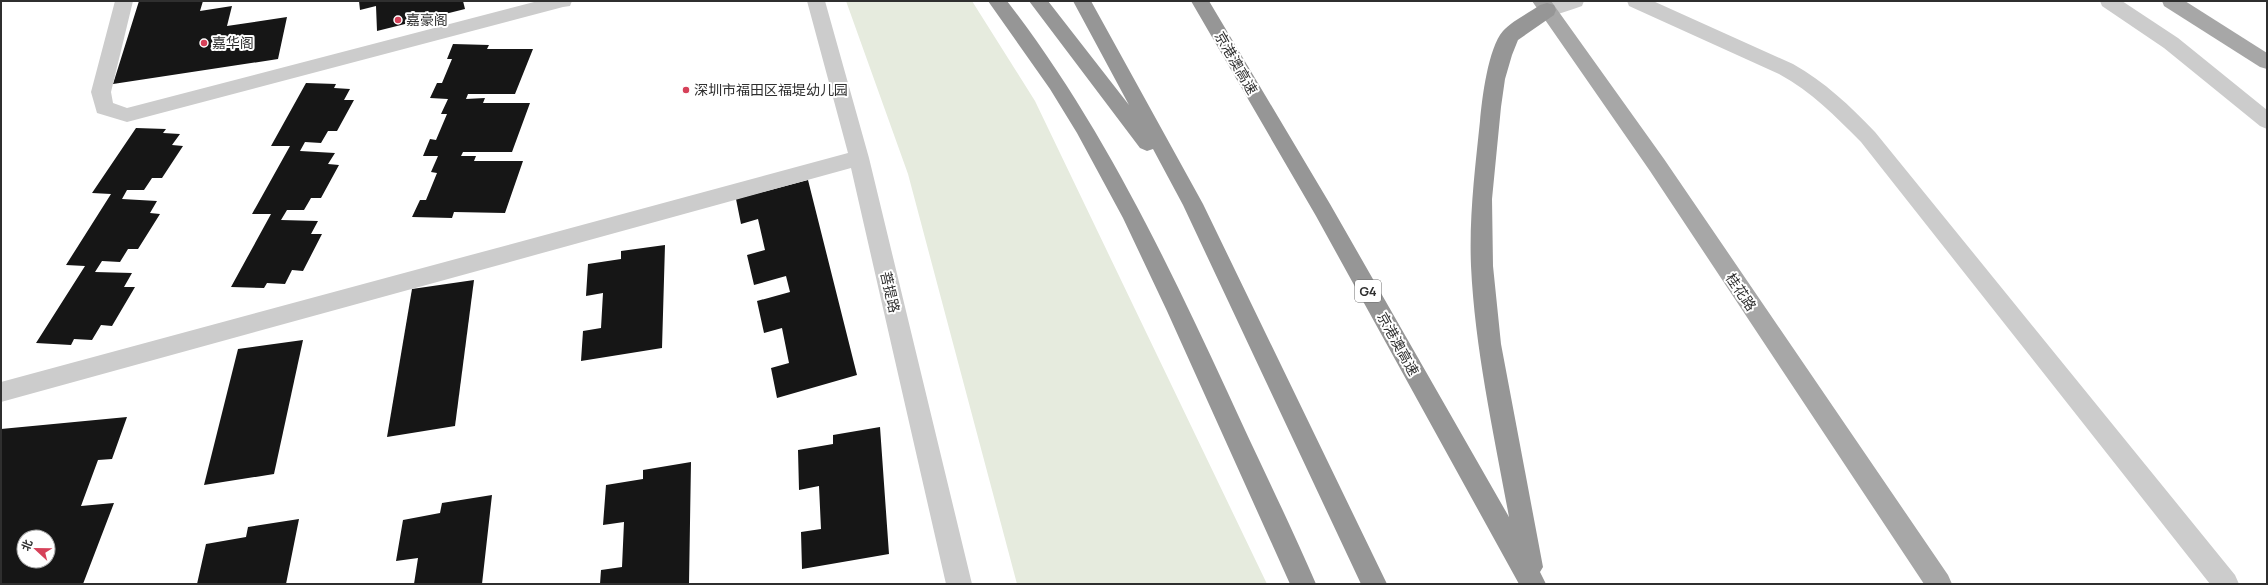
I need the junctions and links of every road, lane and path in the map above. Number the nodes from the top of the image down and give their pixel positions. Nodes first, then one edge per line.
1 (124, 1) edge
2 (563, 1) edge
3 (816, 1) edge
4 (997, 1) edge
5 (1038, 1) edge
6 (1082, 1) edge
7 (1200, 1) edge
8 (1575, 1) edge
9 (1636, 1) edge
10 (2109, 1) edge
11 (2171, 1) edge
12 (1544, 6) edge
13 (2267, 62) edge
14 (2267, 122) edge
15 (859, 158) junction
16 (1193, 204) junction
17 (1, 392) edge
18 (959, 584) edge
19 (1303, 584) edge
20 (1374, 584) edge
21 (1533, 584) edge
22 (1940, 584) edge
23 (2226, 584) edge

1 - 2 street
3 - 15 street, 菩提路
4 - 19 highway
5 - 16 highway
6 - 16 highway
7 - 21 highway, 京港澳高速 / G4
8 - 12 street
9 - 23 street
10 - 14 street
11 - 13 main road
12 - 21 highway
12 - 22 main road, 桂花路
15 - 17 street
15 - 18 street, 菩提路
16 - 20 highway

